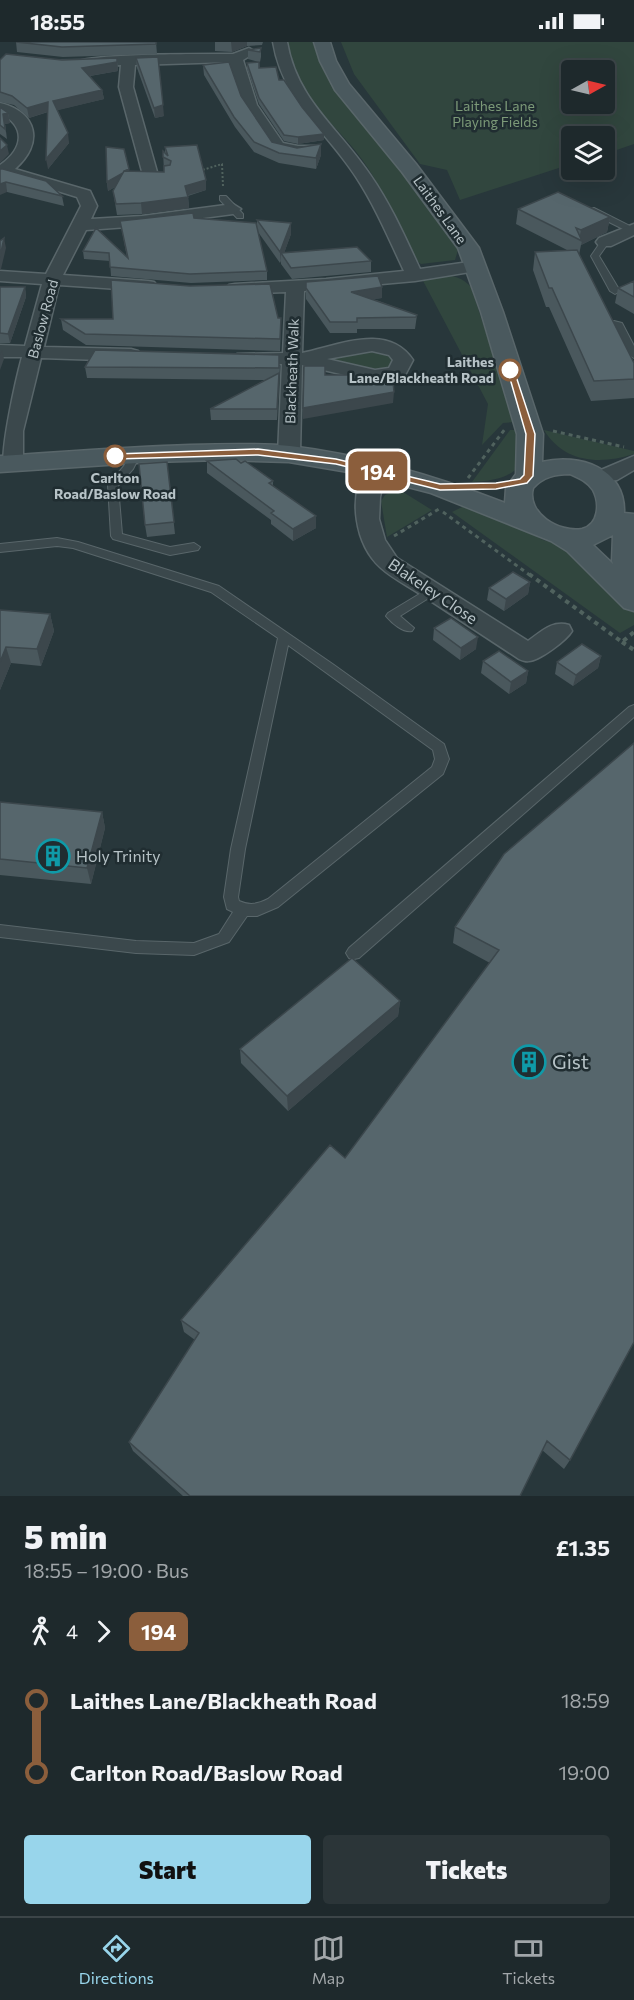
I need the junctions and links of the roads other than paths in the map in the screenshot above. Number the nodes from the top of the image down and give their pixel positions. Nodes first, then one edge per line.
1 (322, 42) edge
2 (280, 46) edge
3 (235, 58) junction
4 (128, 60) junction
5 (72, 63) edge
6 (0, 107) edge
7 (340, 146) junction
8 (2, 171) edge
9 (143, 172) joint
10 (166, 172) edge
11 (584, 206) edge
12 (232, 208) road end
13 (79, 225) junction
14 (633, 230) edge
15 (605, 242) joint
16 (476, 266) junction
17 (0, 276) edge
18 (415, 276) junction
19 (51, 279) junction
20 (166, 288) edge
21 (295, 288) junction
22 (212, 289) edge
23 (615, 291) dead end
24 (617, 323) edge
25 (0, 351) edge
26 (34, 352) junction
27 (152, 355) edge
28 (634, 355) edge
29 (222, 357) edge
30 (298, 359) junction
31 (6, 431) edge
32 (530, 434) junction
33 (289, 454) junction
34 (135, 455) junction
35 (634, 462) edge
36 (6, 463) edge
37 (574, 466) junction
38 (375, 471) junction
39 (609, 476) junction
40 (526, 478) junction
41 (440, 487) junction
42 (627, 521) junction
43 (549, 530) junction
44 (194, 547) dead end
45 (0, 548) edge
46 (634, 584) edge
47 (431, 591) junction
48 (634, 601) edge
49 (408, 628) dead end
50 (560, 631) dead end
51 (284, 637) junction
52 (634, 710) edge
53 (243, 910) junction
54 (0, 931) edge
55 (354, 953) dead end

1 - 16 main road, Laithes Lane
2 - 3 street
2 - 7 street
3 - 4 street
3 - 7 street
4 - 5 street
4 - 9 street
6 - 8 street
7 - 18 street
8 - 13 street, Baslow Road
9 - 10 lane
11 - 14 lane
12 - 13 street
13 - 19 street, Baslow Road
14 - 15 street
15 - 23 lane
16 - 18 street
16 - 32 main road, Laithes Lane
17 - 19 street
18 - 21 street
19 - 20 street
19 - 26 street, Baslow Road
21 - 22 street
21 - 30 street, Blackheath Walk
24 - 28 lane
25 - 26 street
26 - 27 street
26 - 31 street, Baslow Road
29 - 30 street
30 - 33 street, Blackheath Walk
31 - 36 street, Baslow Road
32 - 37 main road
32 - 40 main road, Laithes Lane
33 - 34 main road
33 - 38 main road
34 - 36 main road
34 - 44 lane
35 - 39 street
37 - 39 main road
37 - 40 main road
38 - 41 main road
38 - 47 street, Blakeley Close
39 - 42 main road
40 - 41 main road
40 - 43 main road
41 - 43 main road
42 - 43 main road
42 - 46 main road
43 - 48 main road
45 - 51 lane
47 - 49 lane
47 - 50 street, Blakeley Close
51 - 53 lane
51 - 53 lane
52 - 55 lane
53 - 54 lane

